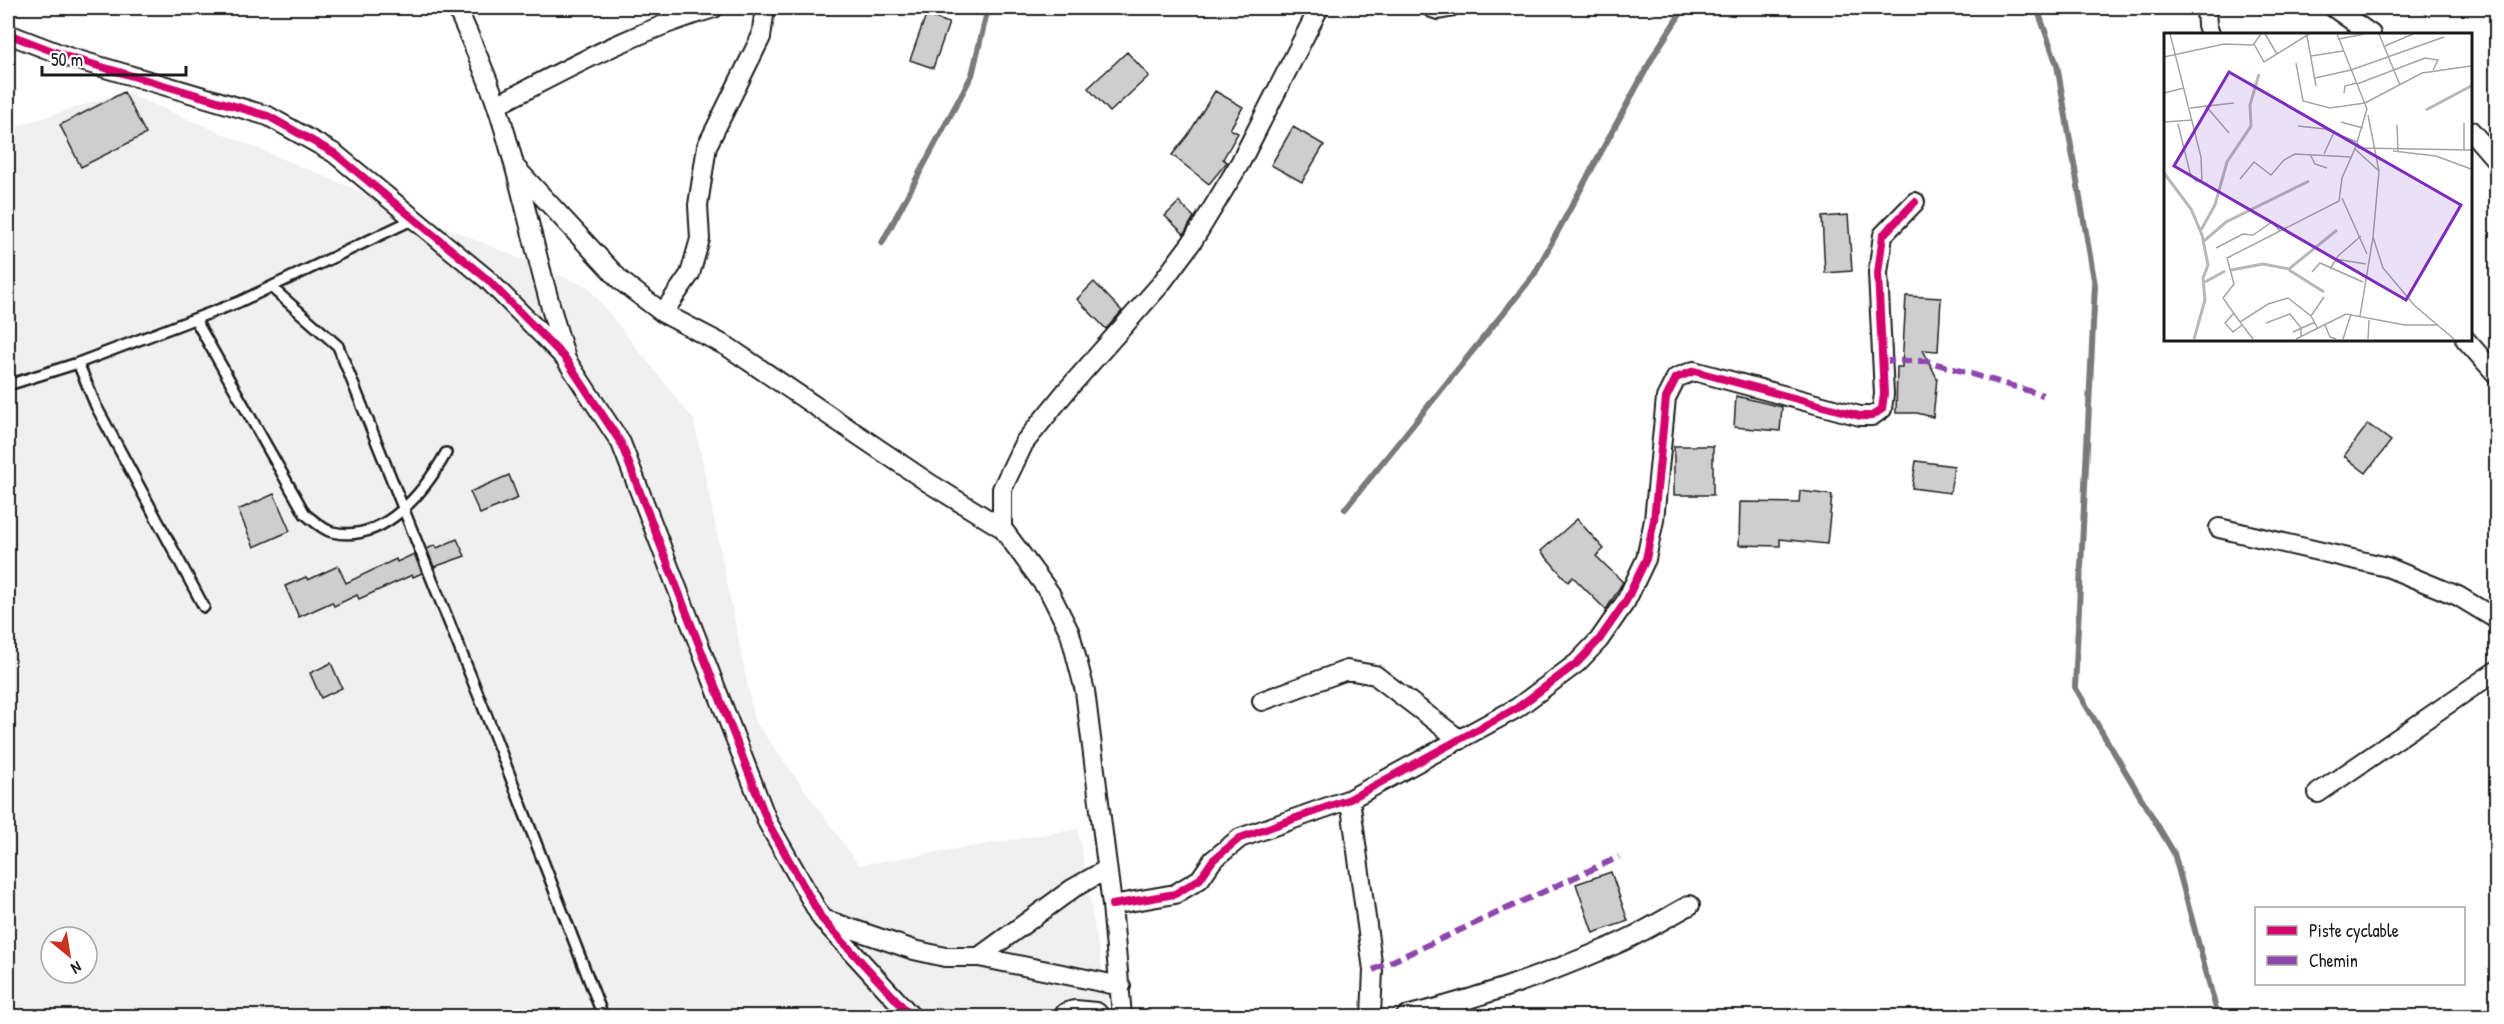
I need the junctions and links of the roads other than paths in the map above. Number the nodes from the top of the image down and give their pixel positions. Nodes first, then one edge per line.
1 (458, 8) edge
2 (714, 8) edge
3 (765, 8) edge
4 (1319, 8) edge
5 (1432, 8) edge
6 (1449, 8) edge
7 (2206, 8) edge
8 (2334, 8) edge
9 (2210, 33) edge
10 (2370, 33) edge
11 (8, 34) edge
12 (496, 105) junction
13 (2471, 132) edge
14 (2496, 160) edge
15 (515, 167) junction
16 (1915, 202) dead end
17 (414, 219) junction
18 (271, 287) junction
19 (663, 313) junction
20 (195, 319) junction
21 (2466, 340) edge
22 (566, 358) junction
23 (78, 363) junction
24 (2496, 374) edge
25 (8, 385) edge
26 (446, 453) dead end
27 (403, 509) junction
28 (1002, 528) junction
29 (2219, 528) dead end
30 (204, 607) dead end
31 (2496, 619) edge
32 (2496, 670) edge
33 (1262, 701) dead end
34 (1460, 740) junction
35 (2318, 793) dead end
36 (1350, 800) junction
37 (1107, 869) junction
38 (1112, 905) junction
39 (1690, 905) dead end
40 (822, 919) junction
41 (979, 957) junction
42 (1121, 986) junction
43 (603, 1017) edge
44 (911, 1017) edge
45 (1068, 1017) edge
46 (1095, 1017) edge
47 (1122, 1017) edge
48 (1371, 1017) edge
49 (1406, 1017) edge

1 - 12 street
2 - 12 street
3 - 19 street
4 - 28 street
5 - 6 street
7 - 9 street
8 - 10 street
11 - 17 street
12 - 15 street
13 - 14 street
15 - 19 street
15 - 22 street
16 - 34 street
17 - 18 lane
17 - 22 street
18 - 20 lane
18 - 27 lane
19 - 28 street
20 - 23 lane
20 - 27 lane
21 - 24 street
22 - 40 street
23 - 25 lane
23 - 30 lane
26 - 27 lane
27 - 43 lane
28 - 37 street
29 - 31 street
32 - 35 street
33 - 34 street
34 - 36 street
36 - 38 street
36 - 48 street
37 - 38 street
37 - 41 street
38 - 42 street
39 - 49 street
40 - 41 street
40 - 44 street
41 - 42 street
42 - 47 street
45 - 46 street

